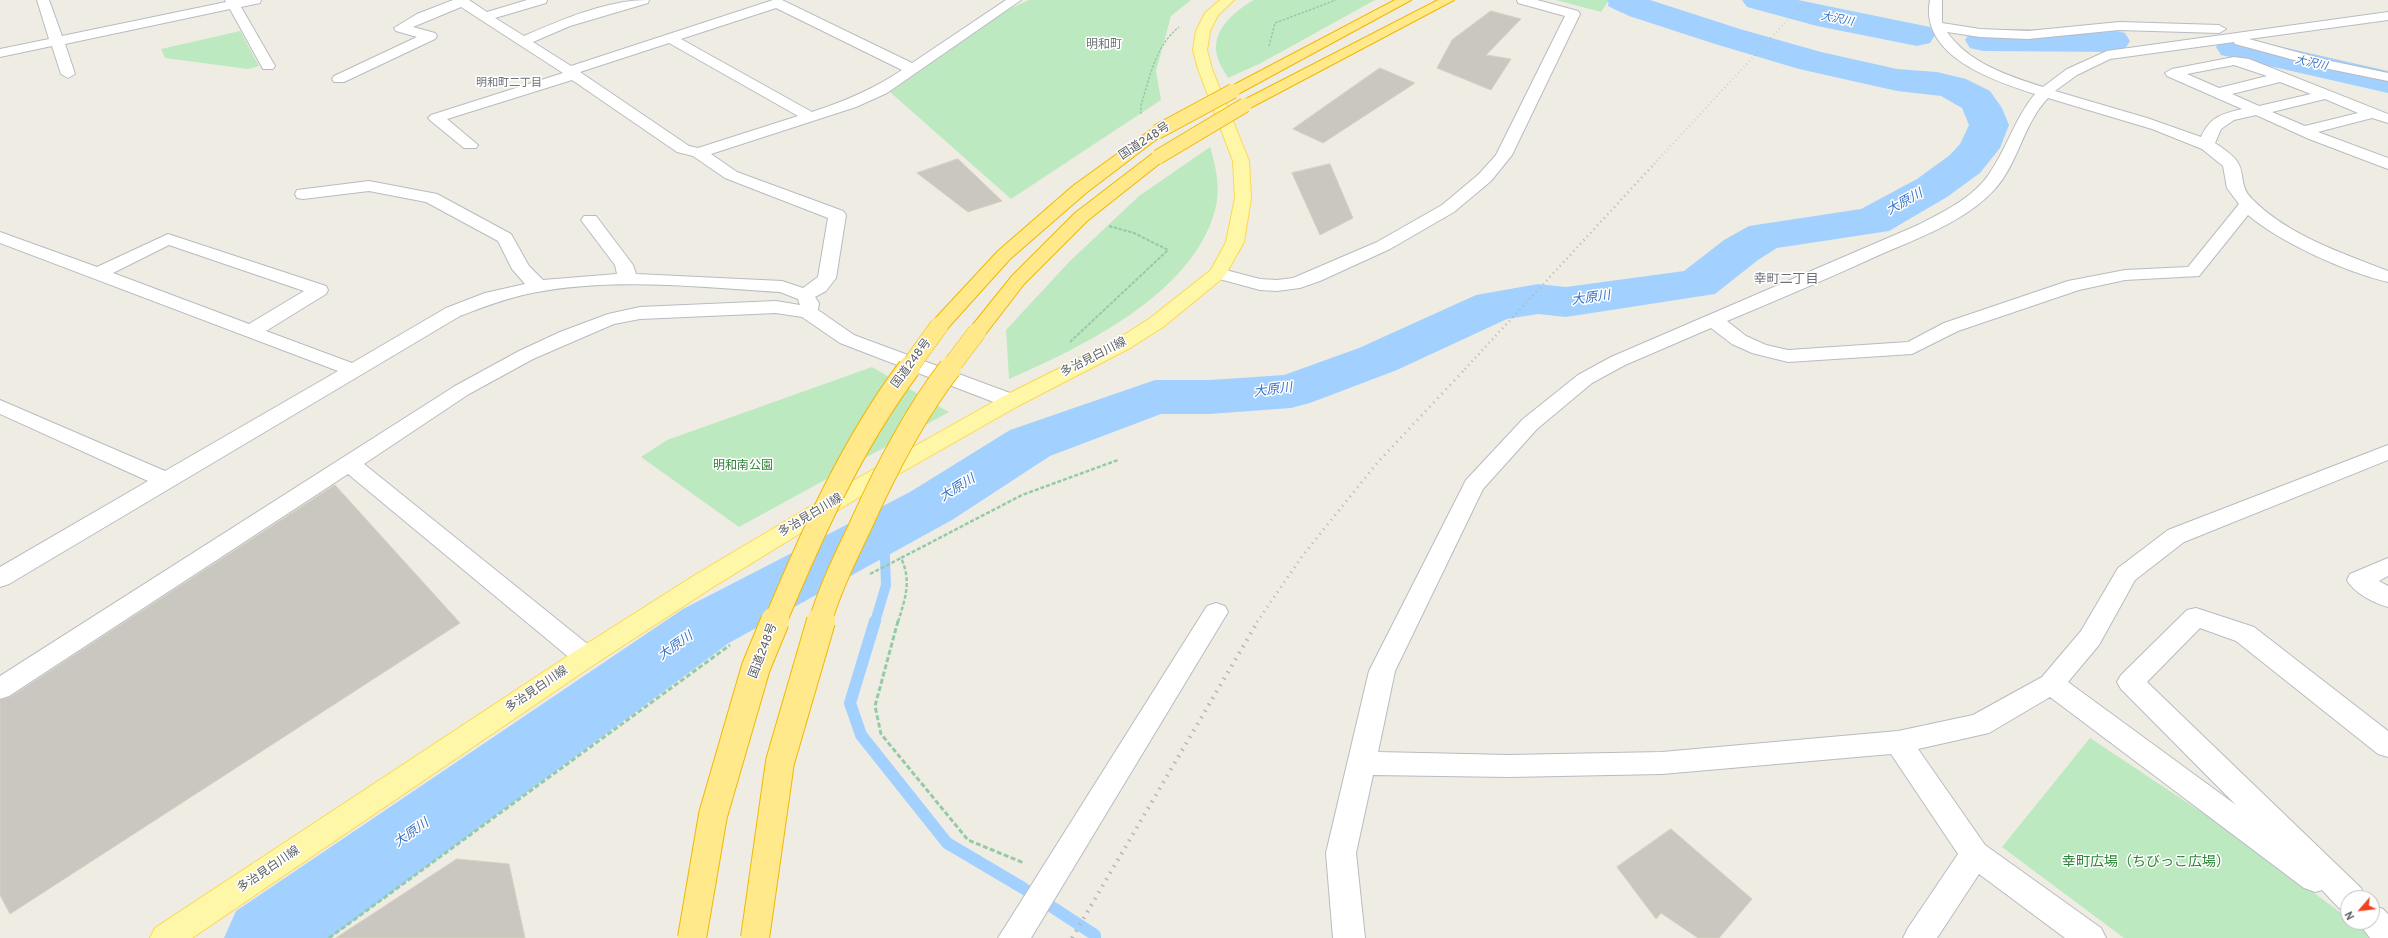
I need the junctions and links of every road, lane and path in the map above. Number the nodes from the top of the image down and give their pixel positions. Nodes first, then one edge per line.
1 (43, 0) edge
2 (255, 0) edge
3 (541, 0) edge
4 (643, 0) edge
5 (1015, 0) edge
6 (1228, 0) edge
7 (1336, 0) edge
8 (1399, 0) edge
9 (1405, 0) edge
10 (1448, 0) edge
11 (1523, 0) edge
12 (1936, 0) edge
13 (462, 1) edge
14 (232, 2) edge
15 (1387, 10) junction
16 (487, 16) junction
17 (2388, 16) edge
18 (1185, 24) dead end
19 (1937, 26) junction
20 (2252, 35) junction
21 (670, 38) junction
22 (2229, 38) junction
23 (524, 41) junction
24 (56, 42) junction
25 (2178, 45) junction
26 (1269, 48) dead end
27 (0, 53) edge
28 (268, 66) dead end
29 (914, 70) junction
30 (571, 73) junction
31 (68, 74) dead end
32 (2167, 76) junction
33 (2281, 77) junction
34 (2388, 78) edge
35 (339, 79) dead end
36 (2046, 93) junction
37 (2218, 93) junction
38 (2325, 95) junction
39 (2258, 110) junction
40 (811, 117) junction
41 (1141, 118) dead end
42 (2306, 130) junction
43 (470, 144) dead end
44 (2206, 145) junction
45 (699, 153) junction
46 (2388, 164) edge
47 (303, 194) dead end
48 (2248, 204) junction
49 (1082, 217) junction
50 (590, 220) dead end
51 (0, 237) edge
52 (1218, 273) junction
53 (98, 274) junction
54 (2388, 277) edge
55 (628, 280) junction
56 (538, 286) junction
57 (807, 303) junction
58 (1713, 320) junction
59 (250, 332) junction
60 (1083, 364) junction
61 (353, 370) junction
62 (1011, 401) junction
63 (0, 406) edge
64 (2388, 452) edge
65 (1118, 460) dead end
66 (350, 464) junction
67 (166, 480) junction
68 (901, 558) junction
69 (2388, 566) edge
70 (866, 576) dead end
71 (0, 578) edge
72 (2388, 598) edge
73 (1216, 612) dead end
74 (733, 643) dead end
75 (586, 657) junction
76 (2051, 684) junction
77 (0, 689) edge
78 (1898, 742) junction
79 (2388, 746) edge
80 (1361, 763) junction
81 (1974, 854) junction
82 (1053, 874) junction
83 (2342, 890) edge
84 (2340, 898) edge
85 (166, 938) edge
86 (329, 938) edge
87 (692, 938) edge
88 (755, 938) edge
89 (1014, 938) edge
90 (1350, 938) edge
91 (1919, 938) edge
92 (2090, 938) edge

1 - 24 street
2 - 14 street
3 - 16 street
4 - 23 street
5 - 29 street
6 - 52 main road, 多治見白川線
7 - 26 path
8 - 15 main road
9 - 15 highway, 国道248号
10 - 49 highway, 国道248号, bridge
11 - 52 street
12 - 19 street
13 - 16 street
13 - 35 street
14 - 24 street
14 - 28 street
15 - 87 highway, 国道248号, bridge
16 - 23 street
17 - 20 street
18 - 41 path
19 - 20 street
19 - 36 street
20 - 22 street
21 - 29 street
21 - 30 street
21 - 40 street
22 - 25 street
22 - 34 street
23 - 30 street
24 - 27 street
24 - 31 street
25 - 32 street
25 - 36 street
29 - 40 street
30 - 43 street
30 - 45 street
32 - 33 street
32 - 37 street
33 - 37 street
33 - 38 street
36 - 44 street
36 - 58 street
37 - 39 street
38 - 39 street
38 - 42 street
39 - 42 street
39 - 44 street
40 - 45 street
42 - 46 street
44 - 48 street
45 - 57 street
47 - 56 street
48 - 54 street
48 - 58 street
49 - 60 path
49 - 88 highway, 国道248号, bridge
50 - 55 street
51 - 53 street
52 - 60 main road, 多治見白川線
53 - 59 street
53 - 59 street
55 - 56 street
55 - 57 street
56 - 61 street
57 - 62 street
57 - 66 street
58 - 80 street
59 - 61 street
60 - 62 main road, 多治見白川線
61 - 67 street
62 - 75 main road, 多治見白川線
63 - 67 street
64 - 76 street
65 - 68 path
66 - 75 street
66 - 77 street
67 - 71 street
68 - 70 path
68 - 82 path
69 - 72 street
73 - 82 street
74 - 86 path
75 - 85 main road, 多治見白川線
76 - 78 street
76 - 84 street
78 - 80 street
78 - 81 street
79 - 83 street
80 - 90 street
81 - 91 street
81 - 92 street
82 - 89 street

